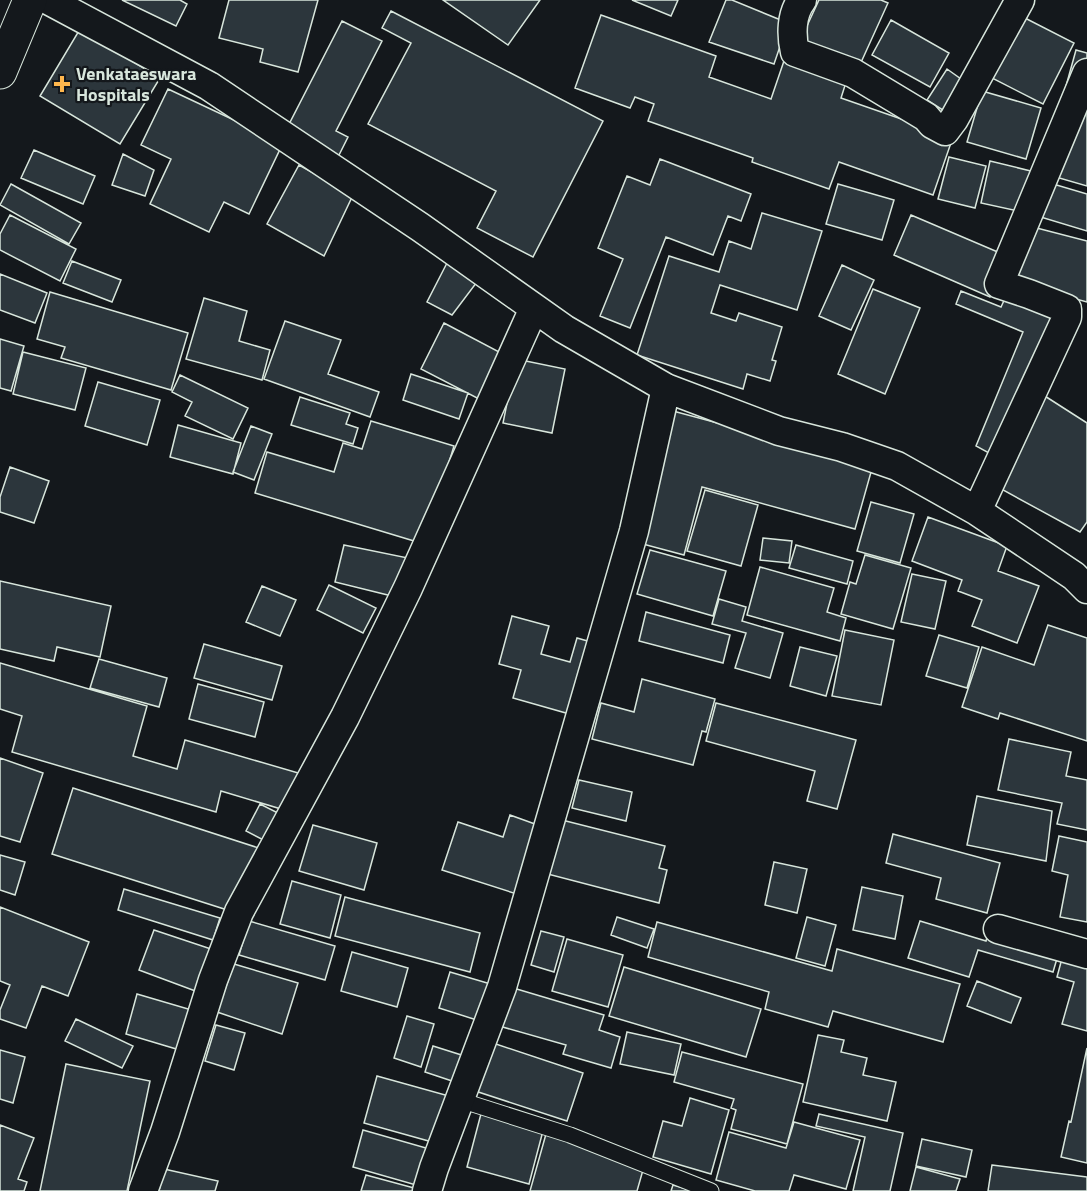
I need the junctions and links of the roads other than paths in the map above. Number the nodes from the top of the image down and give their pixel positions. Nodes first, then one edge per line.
1 (30, 0) edge
2 (48, 0) edge
3 (802, 0) edge
4 (1020, 0) edge
5 (0, 72) edge
6 (1087, 73) edge
7 (534, 308) junction
8 (666, 388) junction
9 (977, 512) junction
10 (1087, 589) edge
11 (998, 929) dead end
12 (1087, 954) edge
13 (460, 1100) junction
14 (143, 1191) edge
15 (427, 1191) edge
16 (711, 1191) edge

1 - 5 street
2 - 7 street
3 - 4 street
6 - 9 street
7 - 8 street
7 - 14 street
8 - 9 street
8 - 13 street
9 - 10 street
11 - 12 street
13 - 15 street
13 - 16 lane

